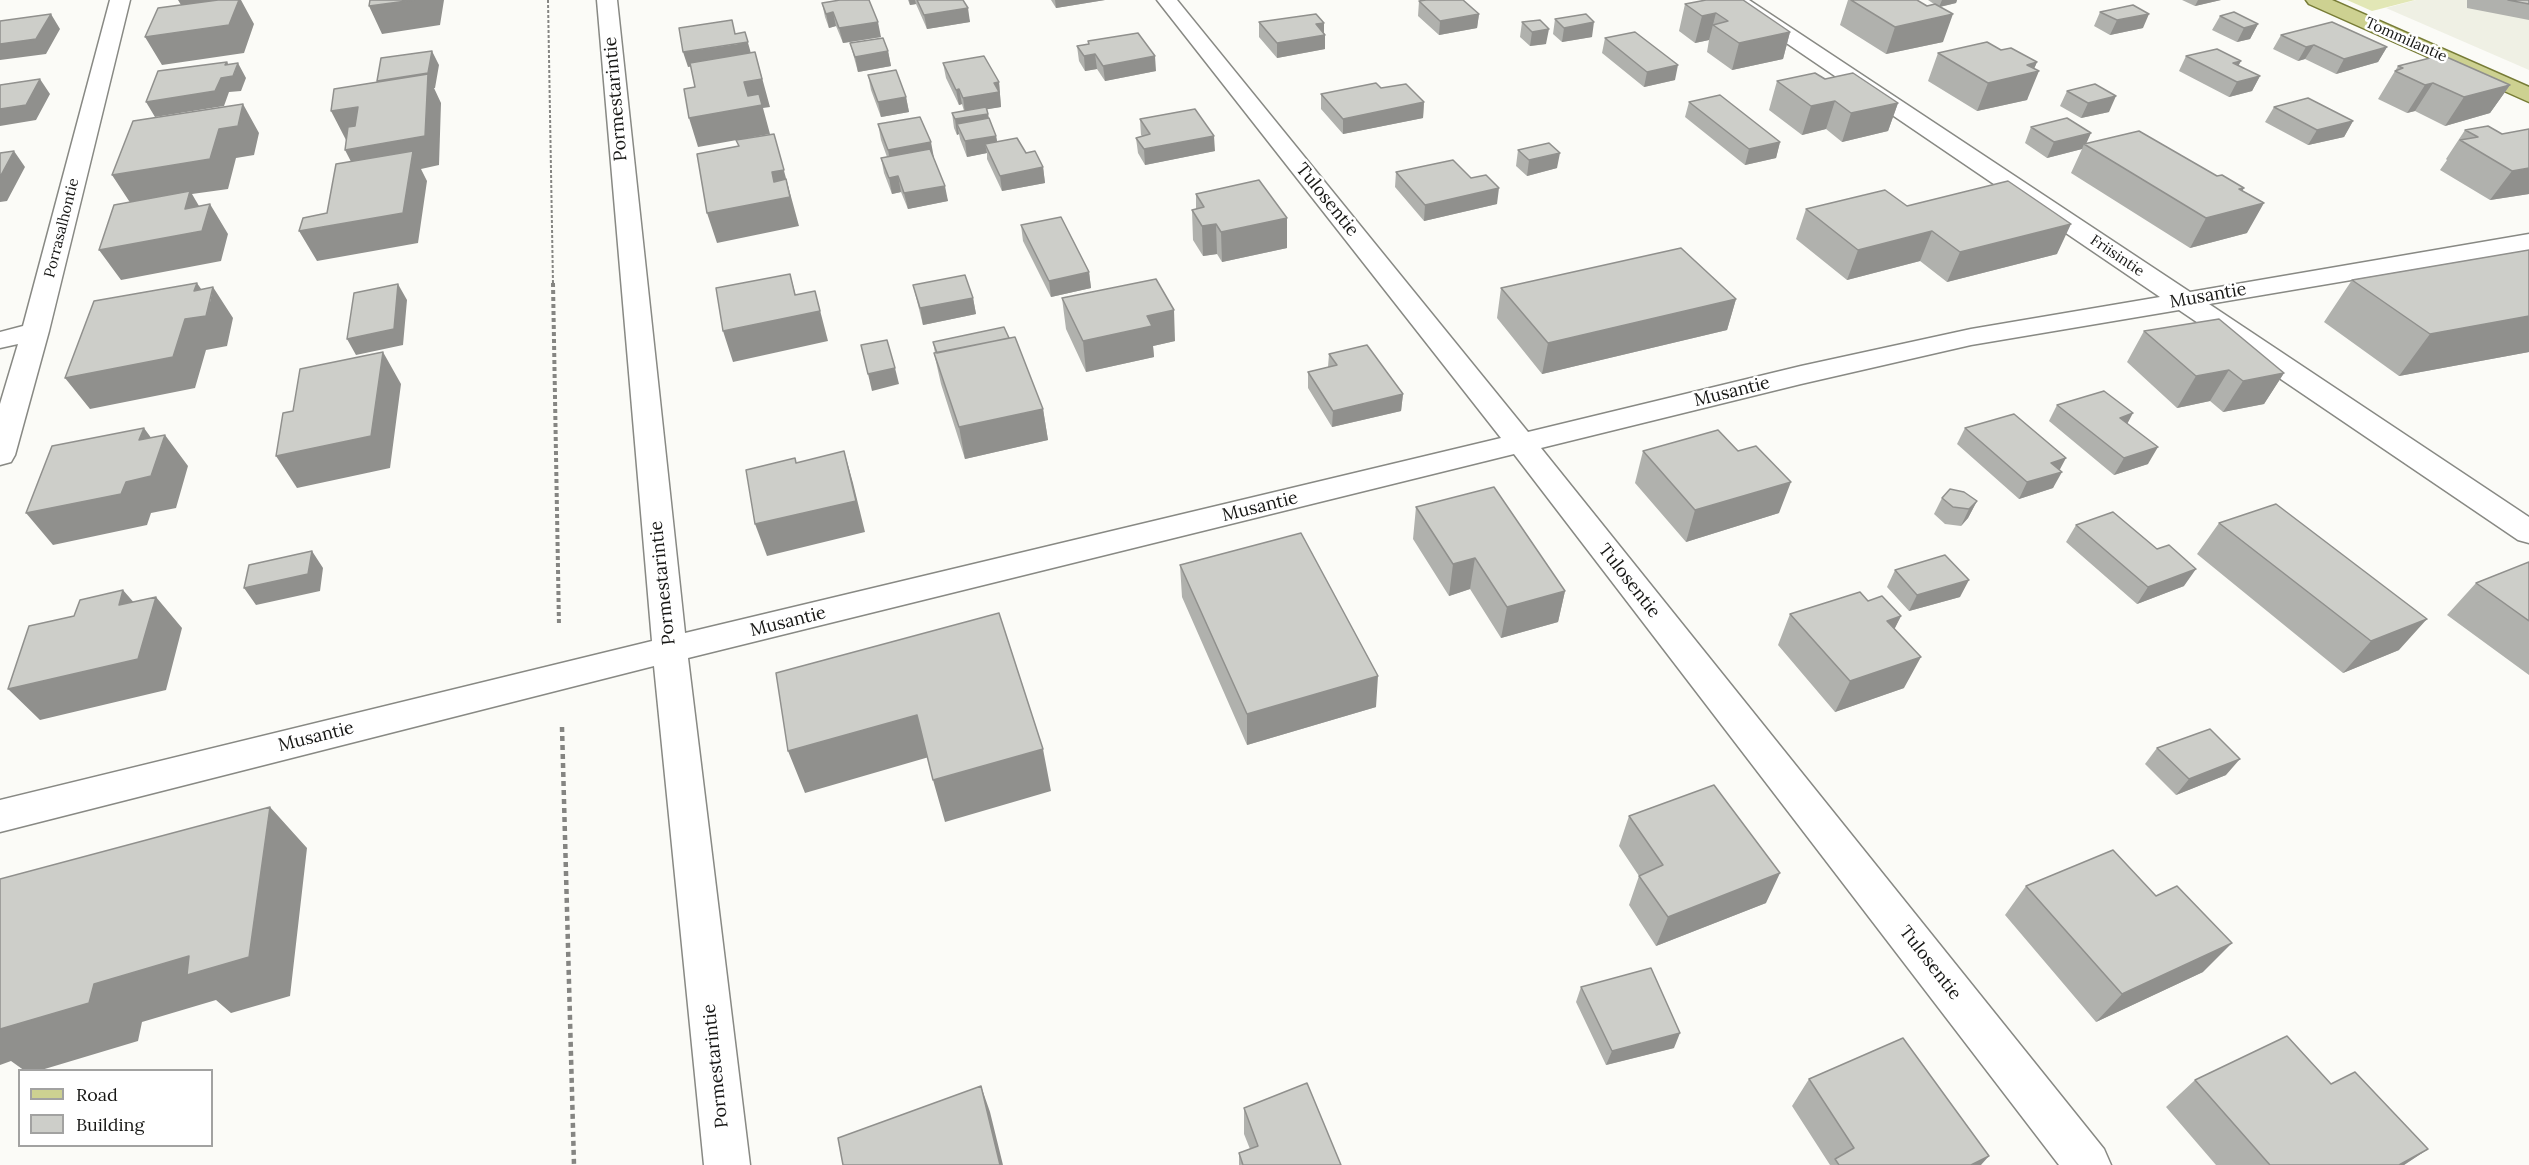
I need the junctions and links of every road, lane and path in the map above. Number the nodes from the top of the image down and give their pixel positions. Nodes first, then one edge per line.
1 (120, 0) edge
2 (548, 0) edge
3 (607, 0) edge
4 (1167, 0) edge
5 (1736, 0) edge
6 (2316, 0) edge
7 (2529, 95) edge
8 (2529, 242) edge
9 (2183, 301) junction
10 (35, 331) junction
11 (0, 340) edge
12 (1521, 443) junction
13 (0, 455) edge
14 (2529, 532) edge
15 (669, 651) junction
16 (560, 676) junction
17 (0, 816) edge
18 (574, 1165) edge
19 (727, 1165) edge
20 (2088, 1165) edge

1 - 10 street, Porrasalhontie
2 - 16 path
3 - 15 street, Pormestarintie
4 - 12 street, Tulosentie
5 - 9 street, Friisintie
6 - 7 main road, Tommilantie
8 - 9 street, Musantie
9 - 12 street, Musantie
9 - 14 street, Friisintie
10 - 11 street
10 - 13 street, Porrasalhontie
12 - 15 street, Musantie
12 - 20 street, Tulosentie
15 - 16 street, Musantie
15 - 19 street, Pormestarintie
16 - 17 street, Musantie
16 - 18 path

